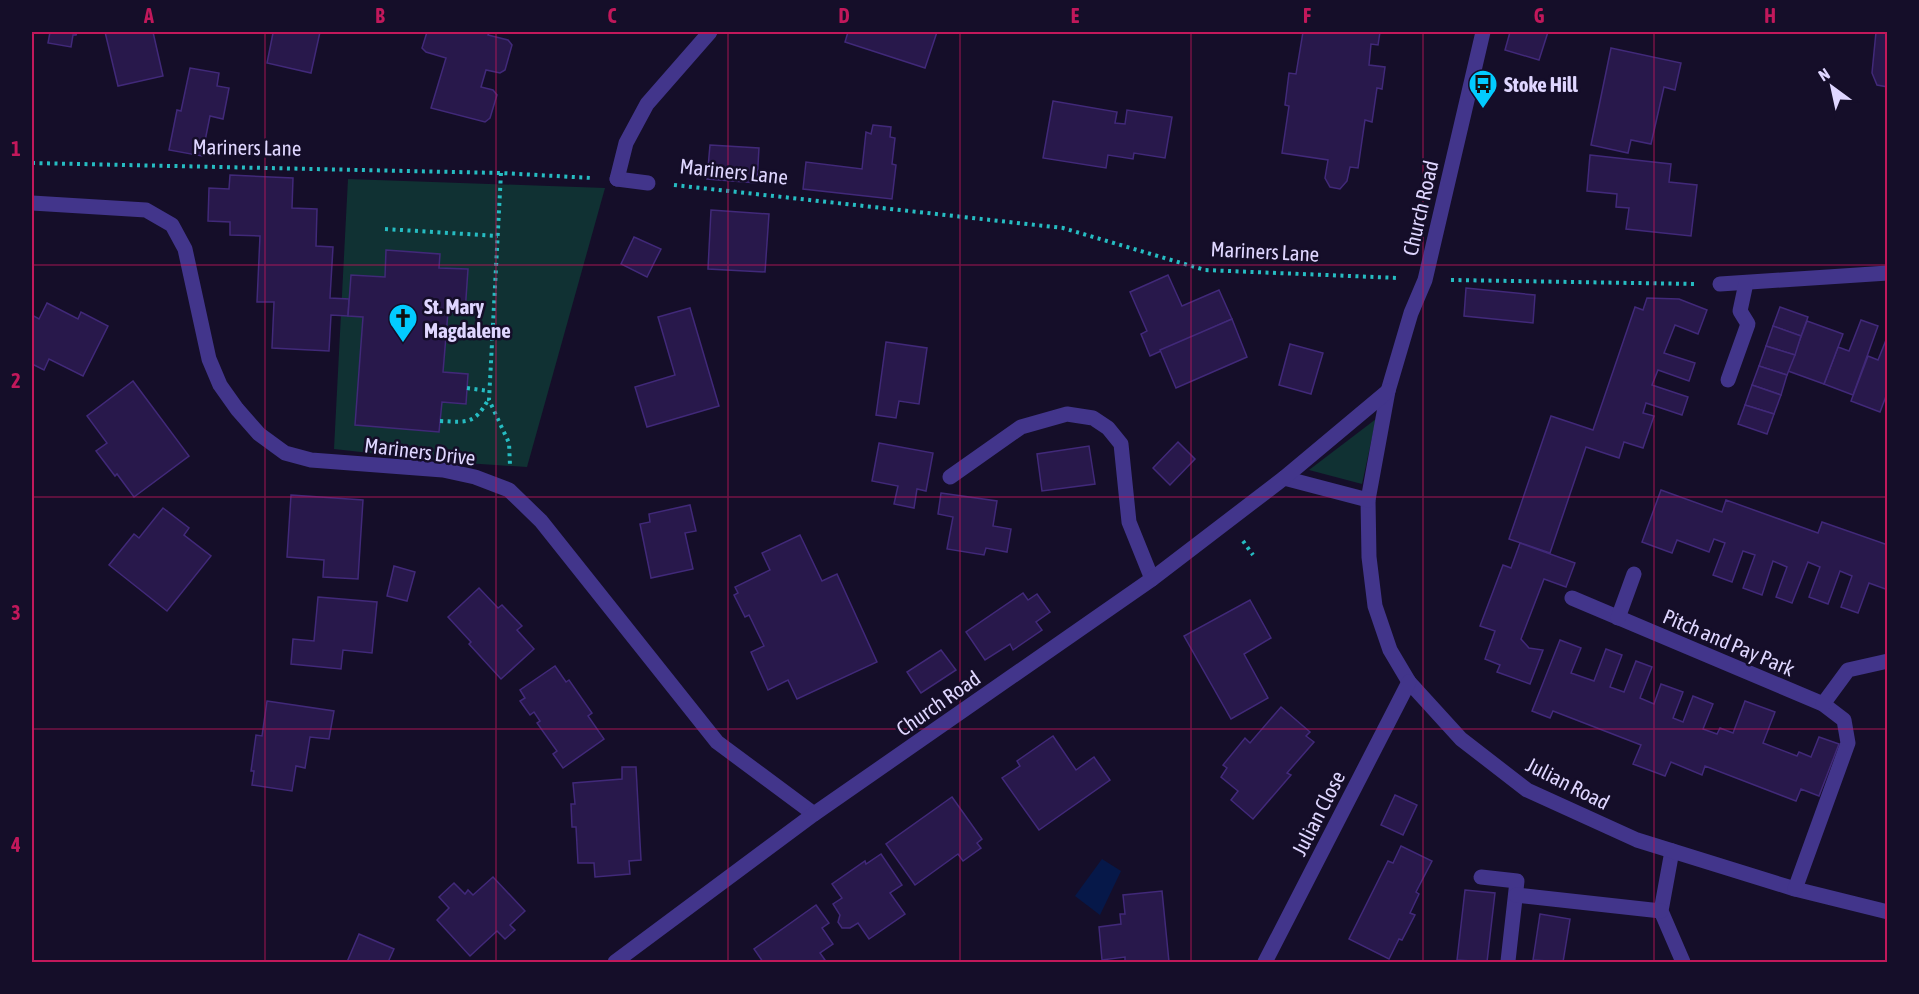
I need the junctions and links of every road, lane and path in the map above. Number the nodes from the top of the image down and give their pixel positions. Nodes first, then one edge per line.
1 (710, 32) edge
2 (1483, 32) edge
3 (32, 163) edge
4 (501, 173) junction
5 (617, 179) junction
6 (648, 183) joint
7 (32, 203) edge
8 (385, 229) dead end
9 (498, 236) junction
10 (1887, 273) edge
11 (1425, 280) junction
12 (1746, 283) junction
13 (1720, 284) joint
14 (1728, 380) dead end
15 (467, 388) dead end
16 (489, 391) junction
17 (1388, 391) junction
18 (489, 400) junction
19 (440, 421) dead end
20 (950, 477) dead end
21 (1284, 478) junction
22 (505, 488) junction
23 (1368, 500) junction
24 (1634, 574) dead end
25 (1152, 579) junction
26 (1572, 598) dead end
27 (1618, 618) junction
28 (1887, 661) edge
29 (1409, 682) junction
30 (1823, 704) junction
31 (814, 814) junction
32 (1672, 851) junction
33 (1481, 877) dead end
34 (1795, 889) junction
35 (1516, 895) junction
36 (1661, 911) junction
37 (1887, 912) edge
38 (1508, 961) edge
39 (615, 963) edge
40 (1265, 963) edge
41 (1683, 963) edge

1 - 5 street
2 - 11 street, Church Road
3 - 4 path, Mariners Lane
4 - 5 path, Mariners Lane
4 - 9 path
5 - 6 street, Mariners Lane
6 - 11 path, Mariners Lane
7 - 22 street, Mariners Drive
8 - 9 path
9 - 16 path
10 - 12 street
11 - 13 path, Mariners Lane
11 - 17 street, Church Road
12 - 13 street
12 - 14 street
15 - 16 path
16 - 18 path
17 - 21 street, Church Road
17 - 23 street, Church Road
18 - 19 path
18 - 22 path
20 - 25 street
21 - 23 street
21 - 25 street, Church Road
22 - 31 street, Mariners Drive
23 - 29 street, Julian Road
24 - 27 street
25 - 31 street, Church Road
26 - 27 street, Pitch and Pay Park
27 - 30 street, Pitch and Pay Park
28 - 30 street
29 - 32 street, Julian Road
29 - 40 street, Julian Close
30 - 34 street, Pitch and Pay Park
31 - 39 street, Church Road
32 - 34 street, Julian Road
32 - 36 street
33 - 35 street
34 - 37 street, Julian Road
35 - 36 street
35 - 38 street
36 - 41 street

